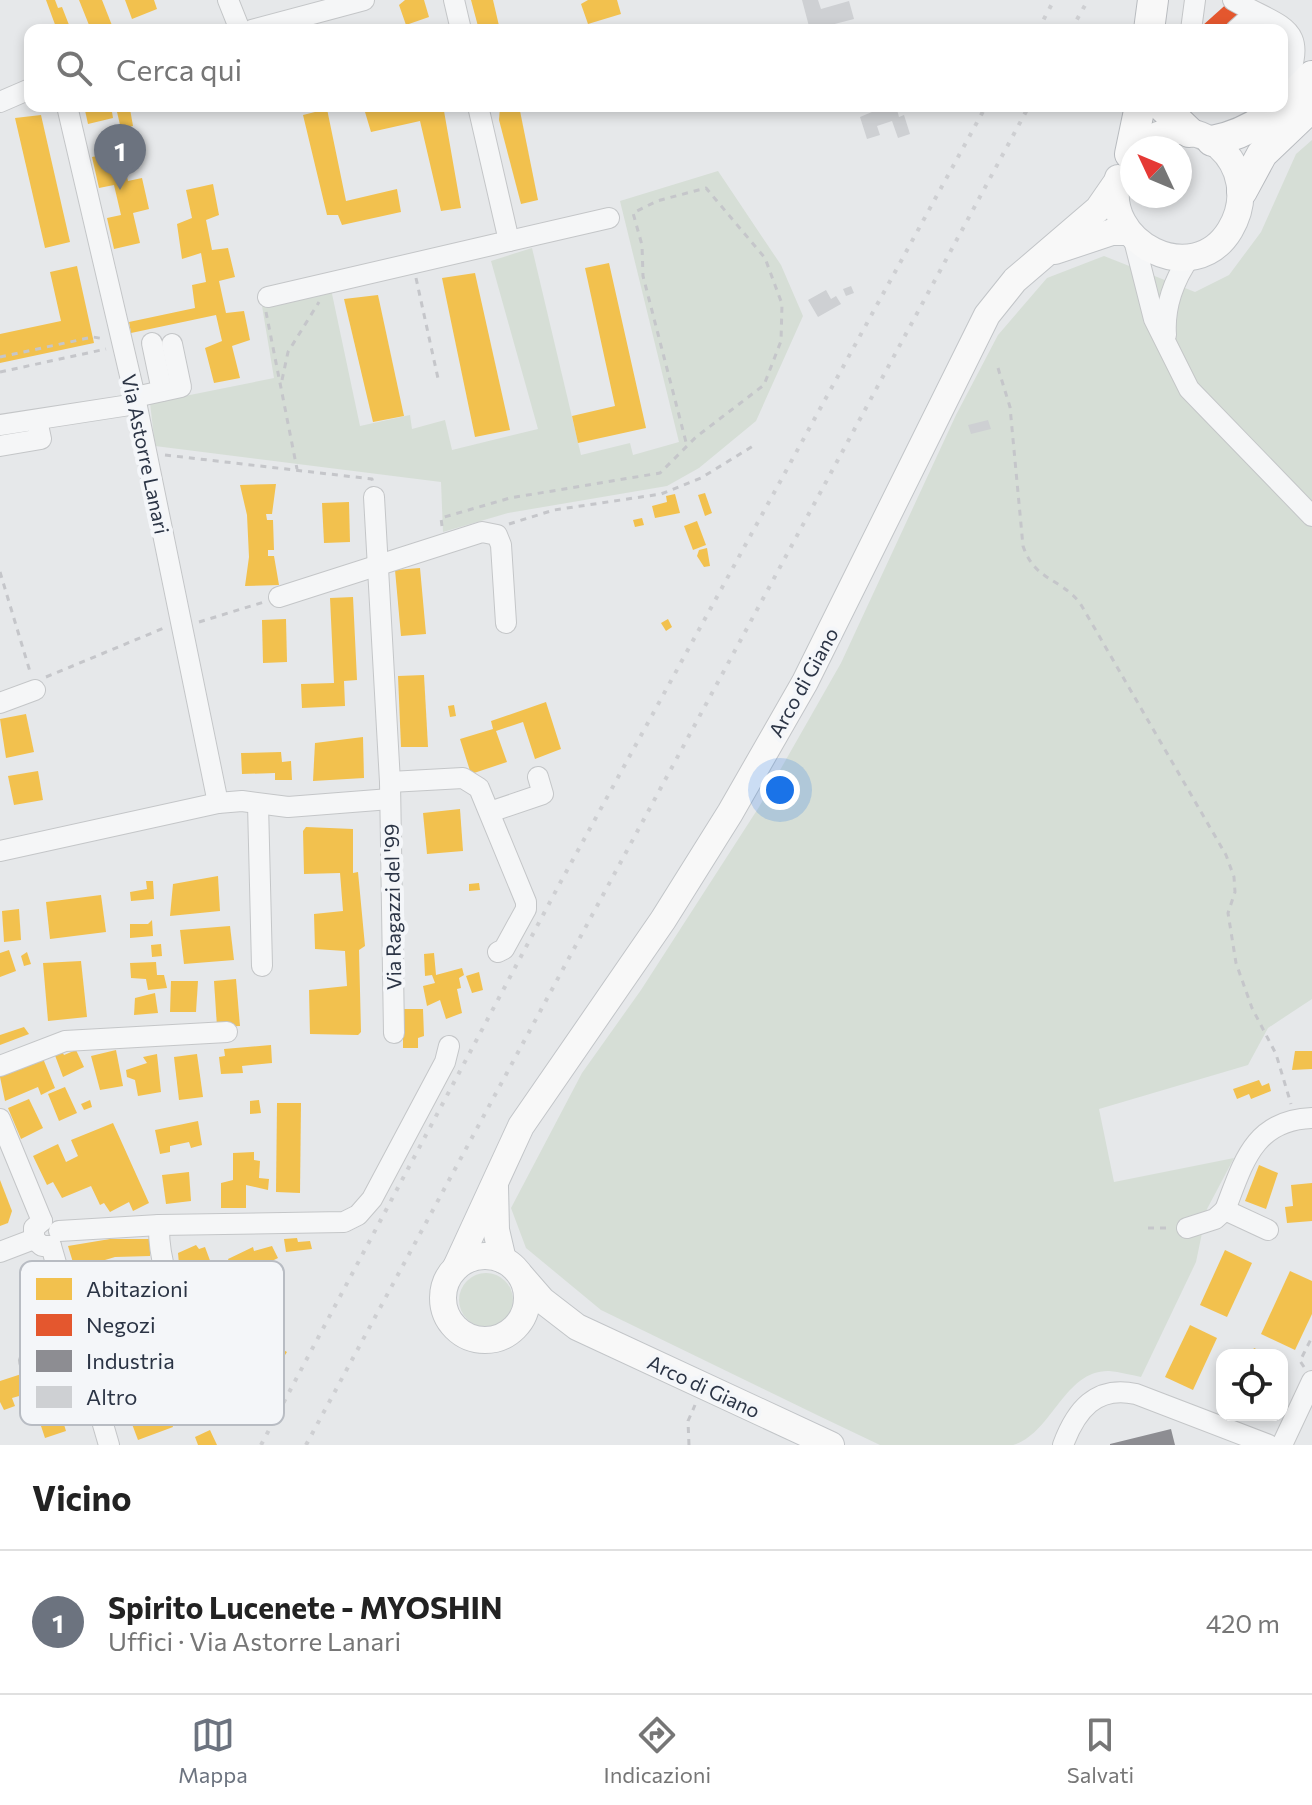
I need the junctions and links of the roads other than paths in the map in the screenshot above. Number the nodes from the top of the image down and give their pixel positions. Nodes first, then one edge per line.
1 (228, 0) edge
2 (364, 0) edge
3 (454, 0) edge
4 (1153, 0) edge
5 (1195, 0) edge
6 (1233, 0) edge
7 (1255, 13) junction
8 (238, 24) edge
9 (274, 24) edge
10 (460, 24) edge
11 (1150, 24) edge
12 (1192, 24) edge
13 (1243, 24) edge
14 (1281, 24) edge
15 (1288, 28) edge
16 (1312, 76) edge
17 (1288, 79) edge
18 (24, 92) edge
19 (0, 102) edge
20 (1288, 102) edge
21 (1312, 107) edge
22 (68, 112) edge
23 (479, 112) edge
24 (1139, 112) edge
25 (1170, 112) edge
26 (1264, 116) edge
27 (1135, 136) edge
28 (1160, 136) edge
29 (1200, 136) junction
30 (1120, 175) edge
31 (1116, 183) junction
32 (1242, 191) junction
33 (609, 218) dead end
34 (1131, 236) junction
35 (509, 241) junction
36 (1044, 256) junction
37 (1190, 257) junction
38 (268, 297) road end
39 (162, 344) dead end
40 (1167, 347) junction
41 (135, 400) junction
42 (37, 420) junction
43 (0, 425) edge
44 (0, 446) edge
45 (374, 497) road end
46 (1312, 516) edge
47 (378, 563) junction
48 (279, 597) road end
49 (506, 623) dead end
50 (35, 690) road end
51 (0, 703) edge
52 (538, 777) dead end
53 (390, 790) junction
54 (218, 803) junction
55 (258, 804) junction
56 (490, 812) junction
57 (0, 851) edge
58 (498, 952) dead end
59 (262, 966) dead end
60 (227, 1032) dead end
61 (394, 1033) dead end
62 (449, 1046) dead end
63 (0, 1066) edge
64 (1304, 1118) edge
65 (0, 1119) edge
66 (495, 1183) junction
67 (1225, 1210) junction
68 (159, 1225) junction
69 (1187, 1228) road end
70 (1268, 1230) dead end
71 (46, 1234) junction
72 (0, 1252) edge
73 (54, 1261) edge
74 (162, 1261) edge
75 (456, 1267) junction
76 (512, 1268) junction
77 (577, 1327) junction
78 (514, 1328) junction
79 (1312, 1381) edge
80 (103, 1425) edge
81 (109, 1445) edge
82 (831, 1445) edge
83 (1063, 1445) edge
84 (1269, 1445) edge
85 (1282, 1445) edge

1 - 8 street
2 - 9 street
3 - 10 street
4 - 11 highway
5 - 12 street
6 - 7 street
7 - 13 street
7 - 14 street
15 - 17 street
16 - 20 highway
18 - 19 street
21 - 32 highway
22 - 41 street, Via Astorre Lanari
23 - 35 street
24 - 27 highway
25 - 29 highway
26 - 29 highway
28 - 29 main road
29 - 32 main road
30 - 31 main road
31 - 34 main road
31 - 36 main road, Arco di Giano
32 - 37 main road
33 - 35 street
34 - 36 main road, Arco di Giano
34 - 37 main road
34 - 40 street
35 - 38 street
36 - 66 main road, Arco di Giano
37 - 40 street
39 - 41 street
40 - 46 street
41 - 42 street
41 - 54 street, Via Astorre Lanari
42 - 43 street
42 - 44 street
45 - 47 street, Via Ragazzi del '99
47 - 48 street
47 - 49 street
47 - 53 street, Via Ragazzi del '99
50 - 51 street
52 - 56 street
53 - 55 street
53 - 56 street
53 - 61 street, Via Ragazzi del '99
54 - 55 street
54 - 57 street
55 - 59 street
56 - 58 street
60 - 63 street
62 - 68 street
64 - 67 street
65 - 71 street
66 - 75 main road, Arco di Giano
66 - 76 main road, Arco di Giano
67 - 69 street
67 - 70 street
68 - 71 street
68 - 74 street
71 - 72 street
71 - 73 street
75 - 76 main road
75 - 78 main road
76 - 77 main road, Arco di Giano
76 - 78 main road
77 - 78 main road, Arco di Giano
77 - 82 main road, Arco di Giano
79 - 85 street
80 - 81 street
83 - 84 street

